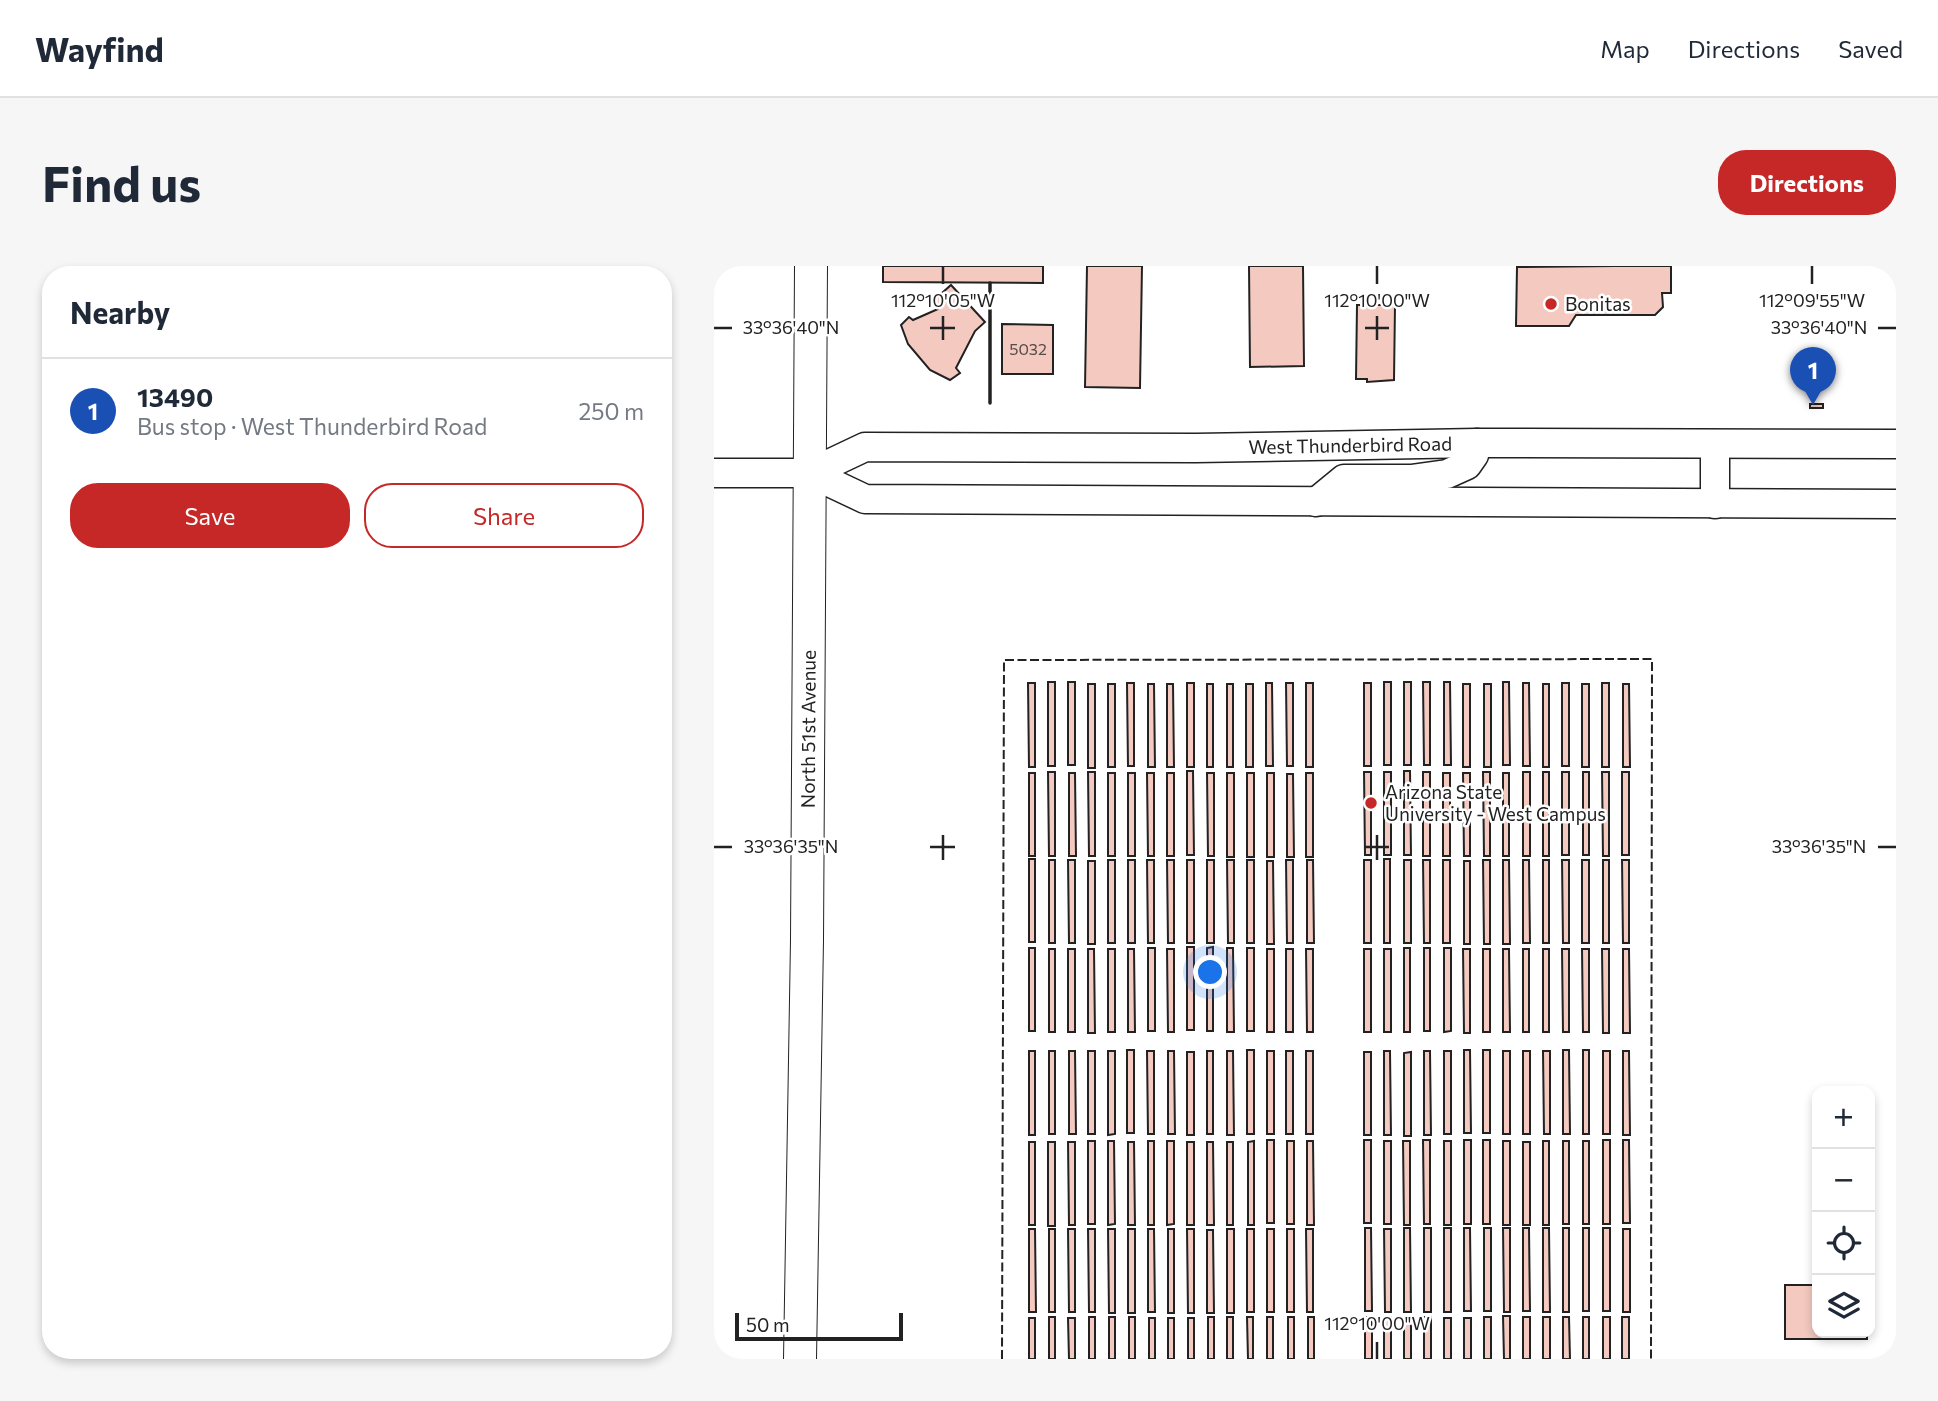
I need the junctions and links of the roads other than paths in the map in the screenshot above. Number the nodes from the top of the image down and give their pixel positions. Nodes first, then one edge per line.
1 (811, 266) edge
2 (1477, 443) junction
3 (1715, 444) junction
4 (1896, 444) edge
5 (714, 473) edge
6 (810, 473) junction
7 (1316, 502) junction
8 (1715, 504) junction
9 (1896, 504) edge
10 (800, 1359) edge

1 - 6 main road, North 51st Avenue
2 - 3 main road, West Thunderbird Road
2 - 6 main road, West Thunderbird Road
2 - 7 main road
3 - 4 main road, West Thunderbird Road
3 - 8 main road
5 - 6 main road, West Thunderbird Road
6 - 7 main road, West Thunderbird Road
6 - 10 main road, North 51st Avenue
7 - 8 main road, West Thunderbird Road
8 - 9 main road, West Thunderbird Road

